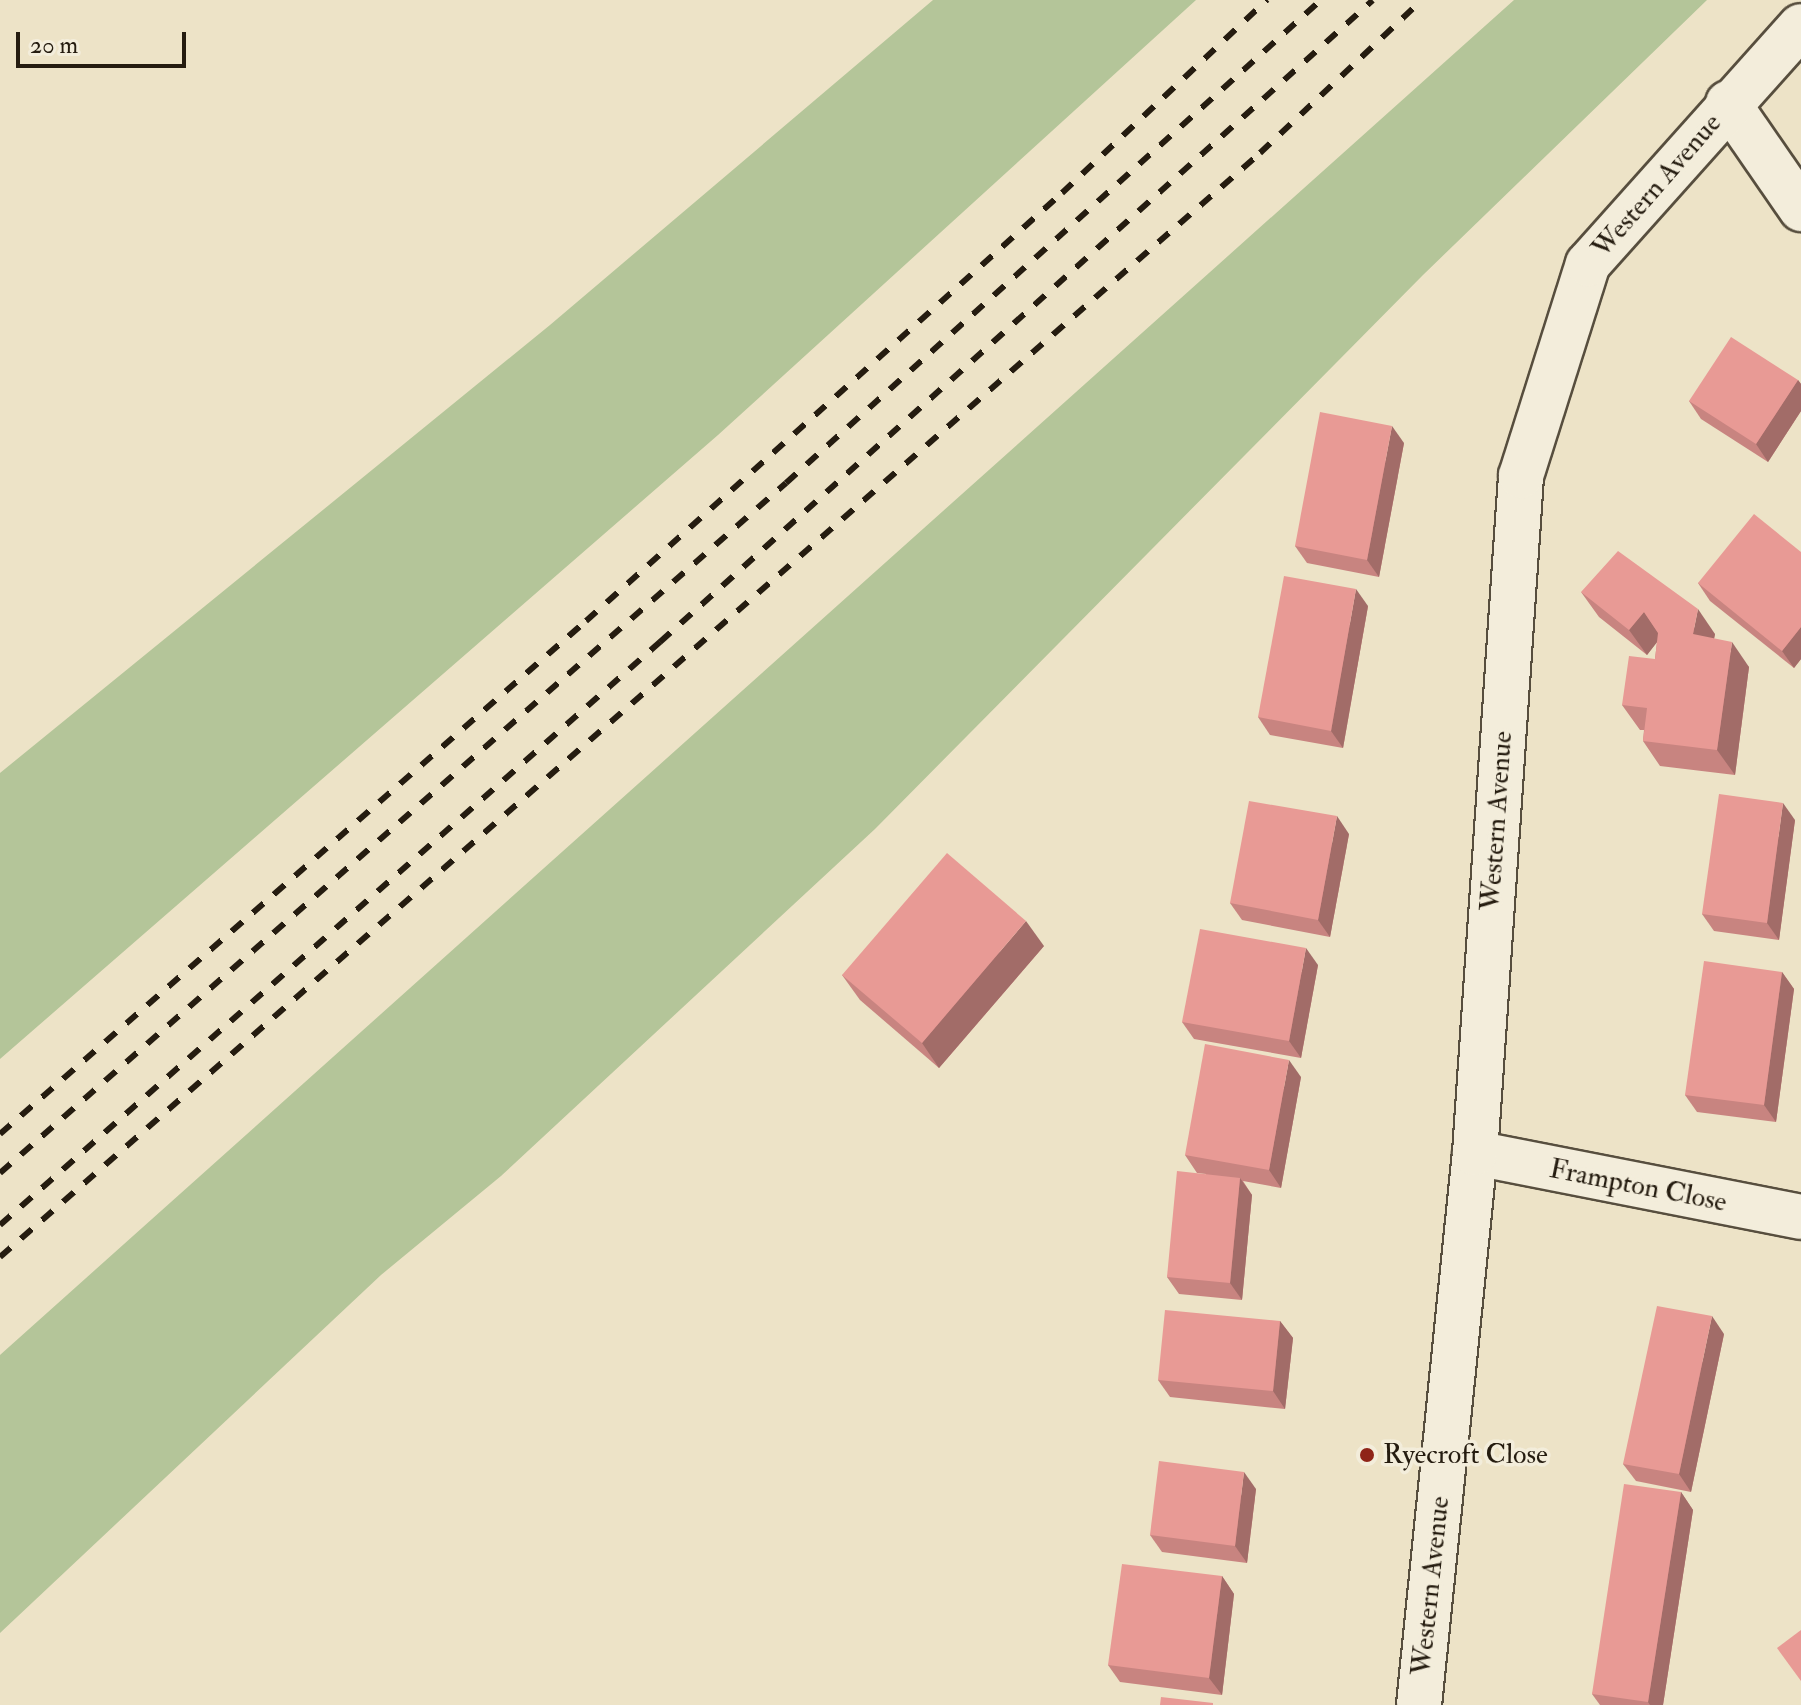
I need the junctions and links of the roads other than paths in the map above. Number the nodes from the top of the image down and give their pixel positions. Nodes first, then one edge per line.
1 (1801, 26) edge
2 (1728, 103) junction
3 (1801, 209) edge
4 (1475, 1153) junction
5 (1801, 1217) edge
6 (1419, 1705) edge

1 - 2 street, Western Avenue
2 - 3 street
2 - 4 street, Western Avenue
4 - 5 street, Frampton Close
4 - 6 street, Western Avenue

